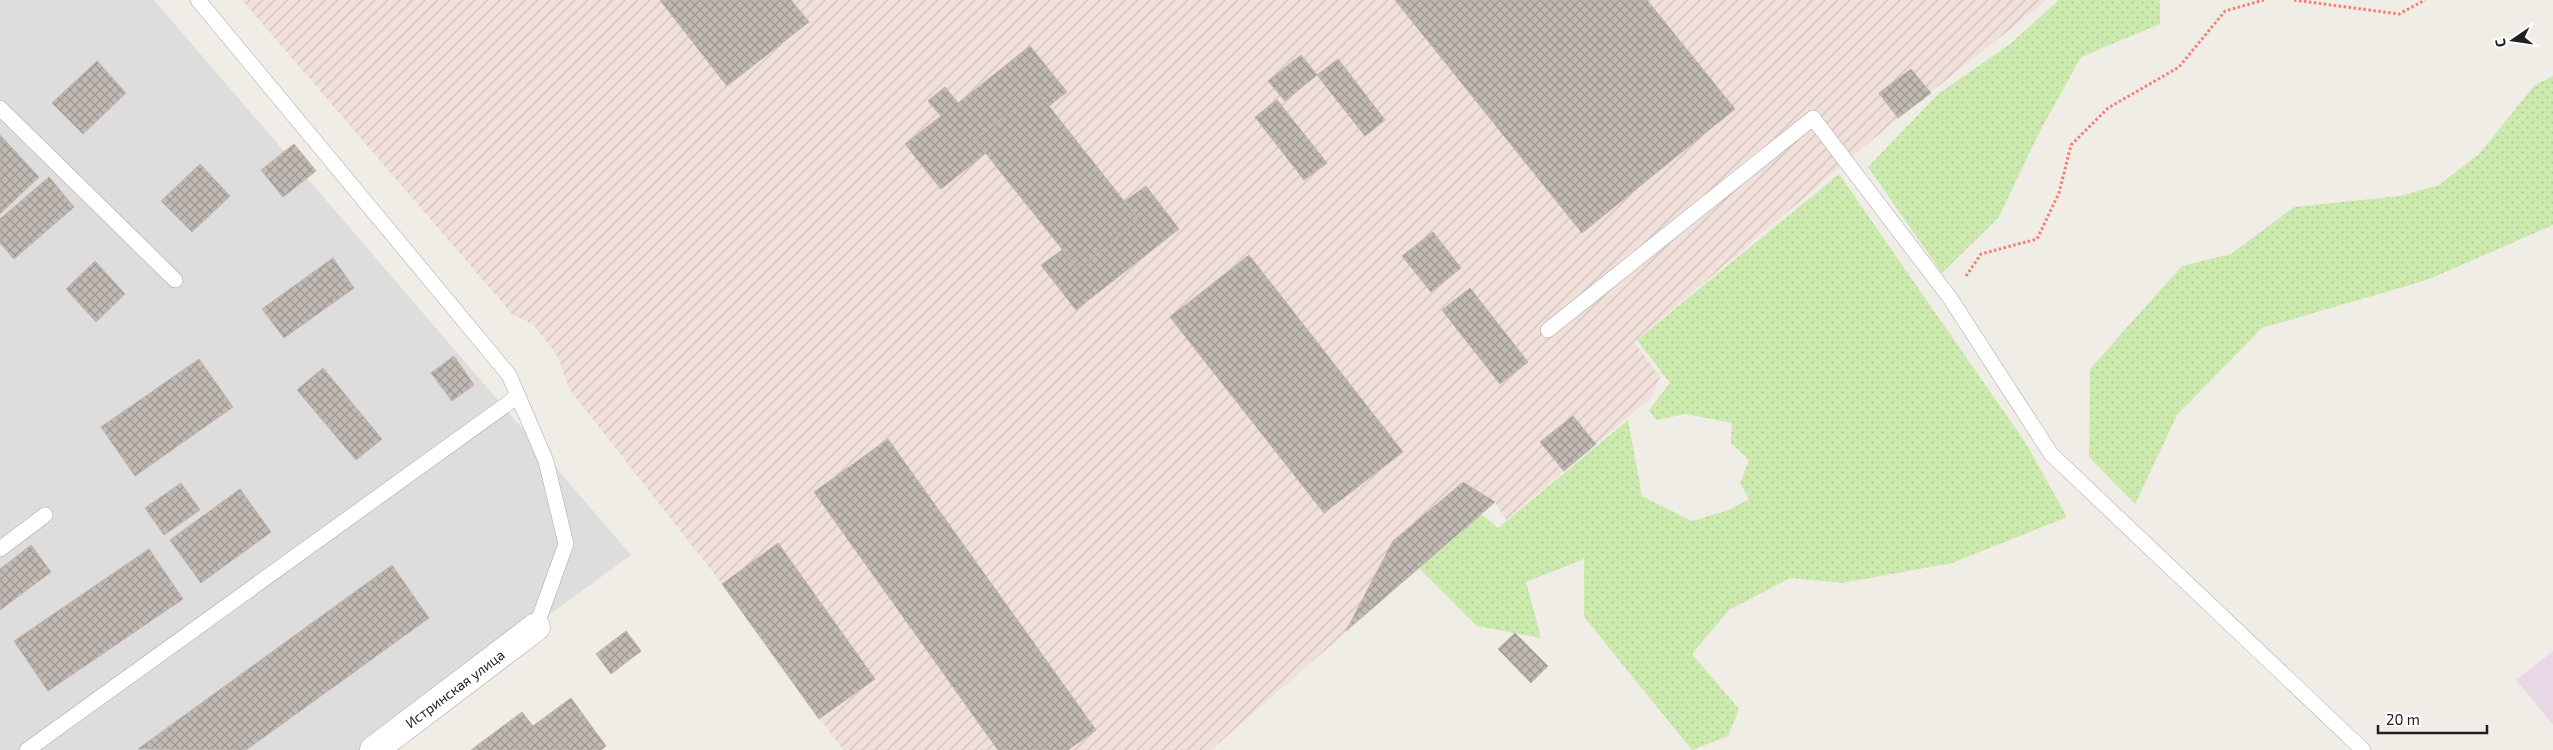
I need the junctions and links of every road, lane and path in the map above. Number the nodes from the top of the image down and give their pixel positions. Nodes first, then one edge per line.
1 (198, 0) edge
2 (2264, 0) edge
3 (2294, 0) edge
4 (2425, 0) edge
5 (0, 108) edge
6 (175, 280) dead end
7 (1950, 298) junction
8 (1548, 330) dead end
9 (518, 396) junction
10 (45, 515) dead end
11 (0, 549) edge
12 (536, 627) joint
13 (27, 750) edge
14 (374, 750) edge
15 (2363, 750) edge

1 - 9 lane
2 - 7 path
3 - 4 path
5 - 6 lane
7 - 8 lane
7 - 15 lane
9 - 12 lane
9 - 13 lane
10 - 11 lane
12 - 14 street, Истринская улица

